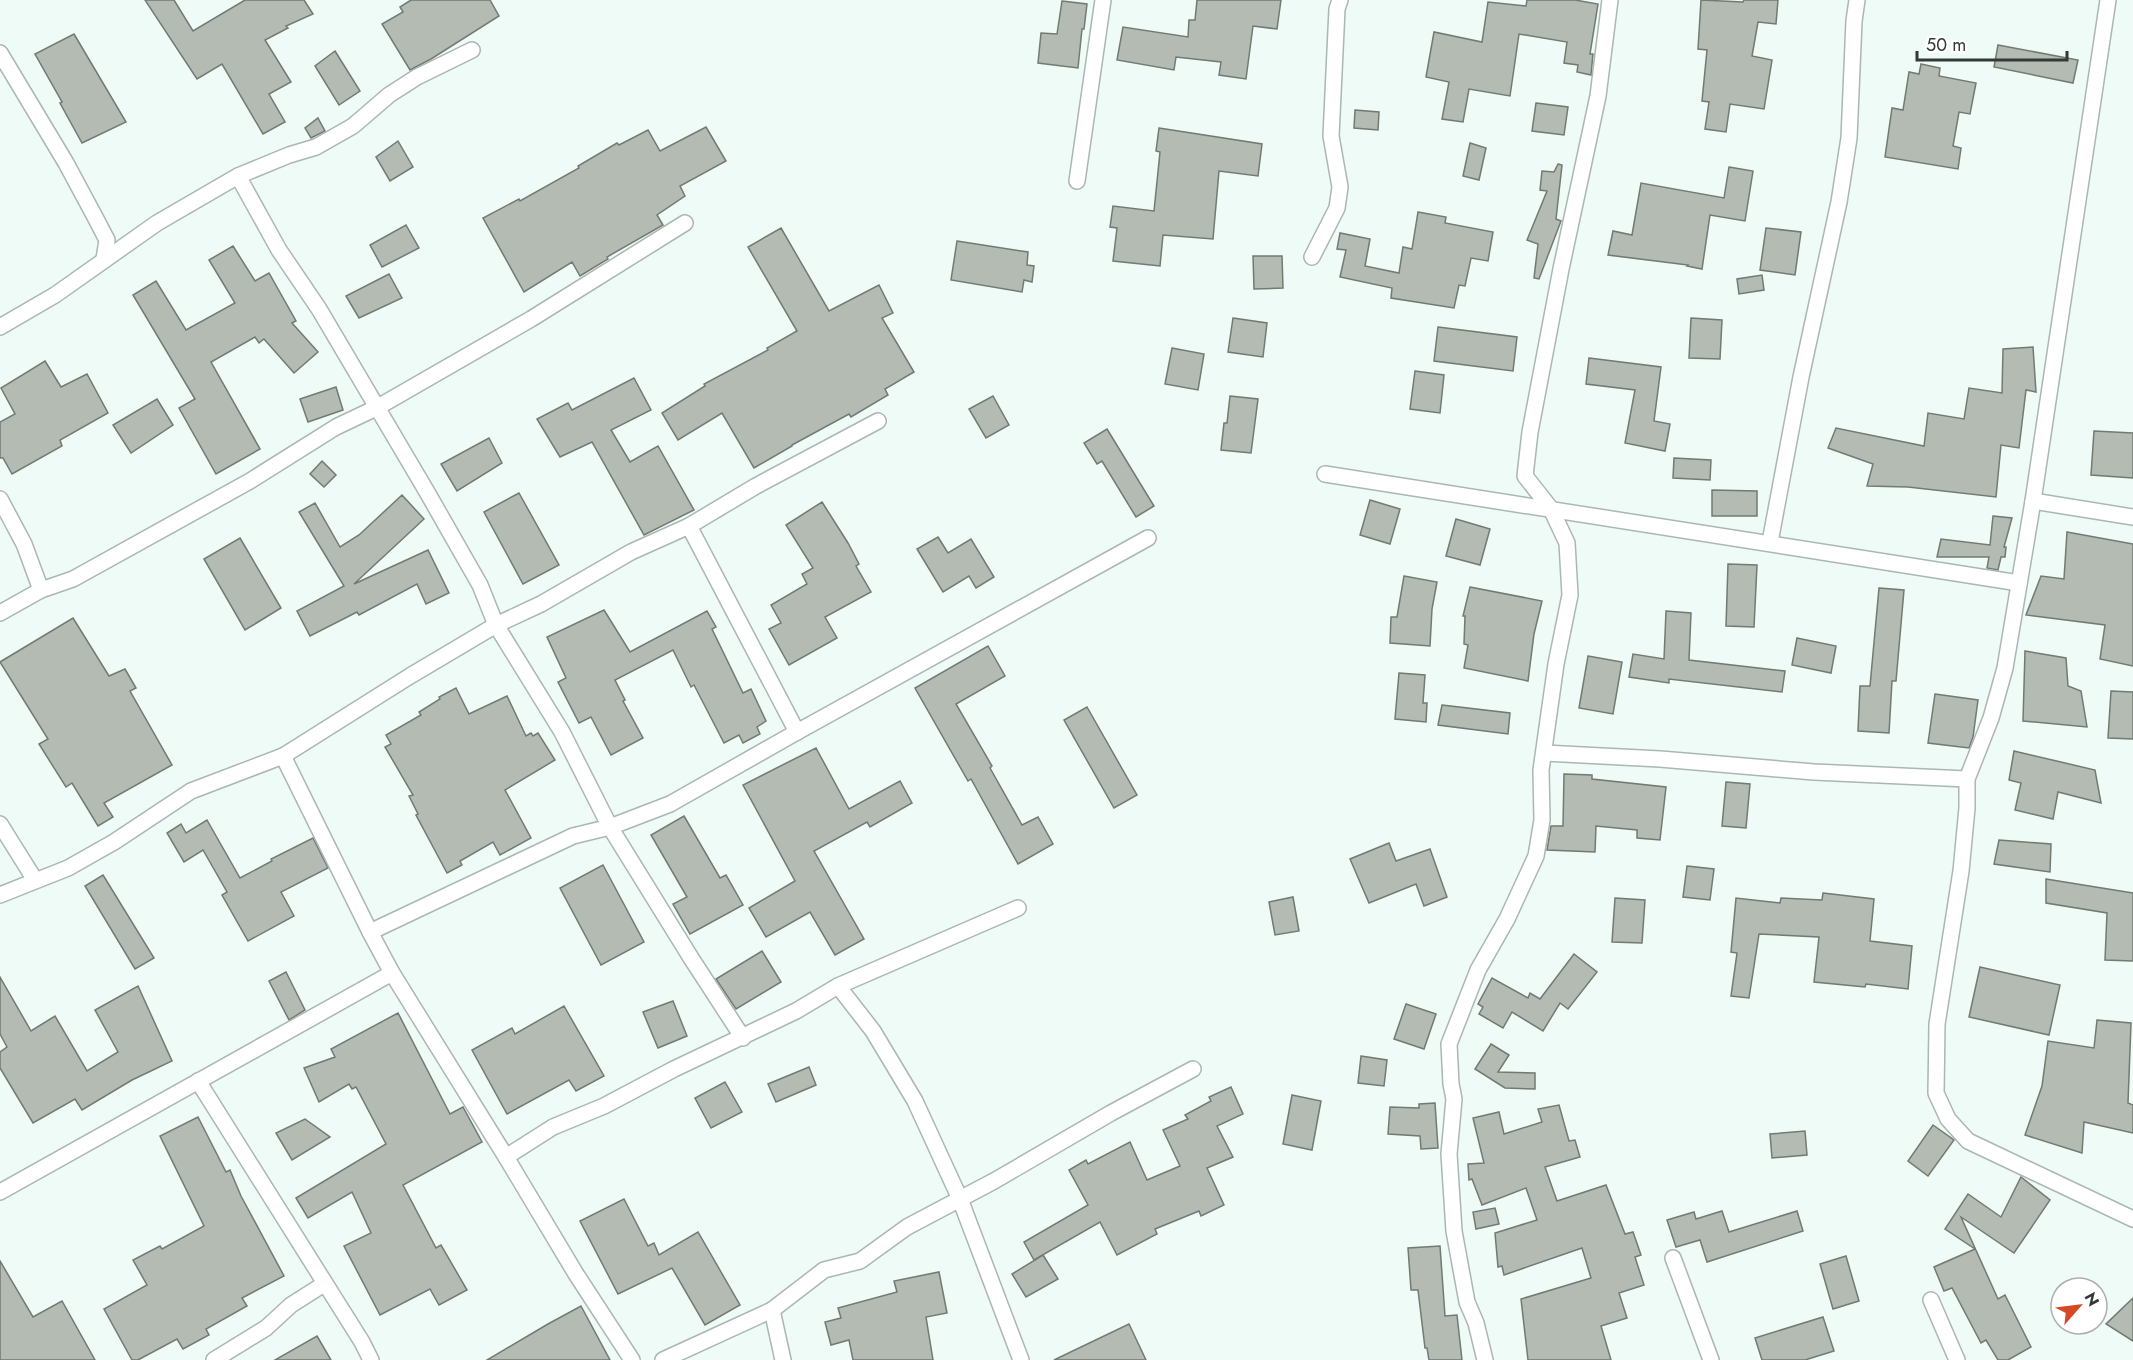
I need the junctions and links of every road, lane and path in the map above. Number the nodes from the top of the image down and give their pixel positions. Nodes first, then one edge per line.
1 (1103, 0) edge
2 (1340, 0) edge
3 (1610, 0) edge
4 (1857, 0) edge
5 (2108, 0) edge
6 (472, 50) dead end
7 (0, 53) edge
8 (238, 176) junction
9 (1077, 181) dead end
10 (685, 223) dead end
11 (1312, 257) dead end
12 (104, 259) junction
13 (0, 327) edge
14 (378, 407) junction
15 (878, 421) dead end
16 (1325, 474) dead end
17 (0, 499) edge
18 (2033, 501) junction
19 (1551, 509) junction
20 (2133, 517) edge
21 (689, 526) junction
22 (1148, 538) dead end
23 (1770, 543) junction
24 (2019, 583) junction
25 (41, 590) junction
26 (0, 613) edge
27 (496, 625) junction
28 (797, 732) junction
29 (1544, 753) junction
30 (282, 756) junction
31 (1967, 779) junction
32 (0, 824) edge
33 (610, 827) junction
34 (35, 880) junction
35 (0, 894) edge
36 (1018, 908) dead end
37 (370, 932) junction
38 (392, 973) junction
39 (838, 986) junction
40 (743, 1038) junction
41 (1193, 1069) dead end
42 (198, 1081) junction
43 (506, 1157) junction
44 (0, 1192) edge
45 (960, 1199) junction
46 (2133, 1219) edge
47 (1673, 1258) dead end
48 (324, 1284) junction
49 (1931, 1300) dead end
50 (772, 1310) junction
51 (214, 1360) edge
52 (371, 1360) edge
53 (632, 1360) edge
54 (663, 1360) edge
55 (783, 1360) edge
56 (1021, 1360) edge
57 (1485, 1360) edge
58 (1711, 1360) edge
59 (1958, 1360) edge

1 - 9 street
2 - 11 street
3 - 19 street
4 - 23 street
5 - 18 street
6 - 8 street
7 - 12 street
8 - 12 street
8 - 14 street
10 - 14 street
12 - 13 street
14 - 25 street
14 - 27 street
15 - 21 street
16 - 19 street
17 - 25 street
18 - 20 street
18 - 24 street
19 - 23 street
19 - 29 street
21 - 27 street
21 - 28 street
22 - 28 street
23 - 24 street
24 - 31 street
25 - 26 street
27 - 30 street
27 - 33 street
28 - 33 street
29 - 31 street
29 - 57 street
30 - 34 street
30 - 37 street
31 - 46 street
32 - 34 street
33 - 37 street
33 - 40 street
34 - 35 street
36 - 39 street
37 - 38 street
38 - 42 street
38 - 43 street
39 - 40 street
39 - 45 street
40 - 43 street
41 - 45 street
42 - 44 street
42 - 48 street
43 - 53 street
45 - 50 street
45 - 56 street
47 - 58 street
48 - 51 street
48 - 52 street
49 - 59 street
50 - 54 street
50 - 55 street

